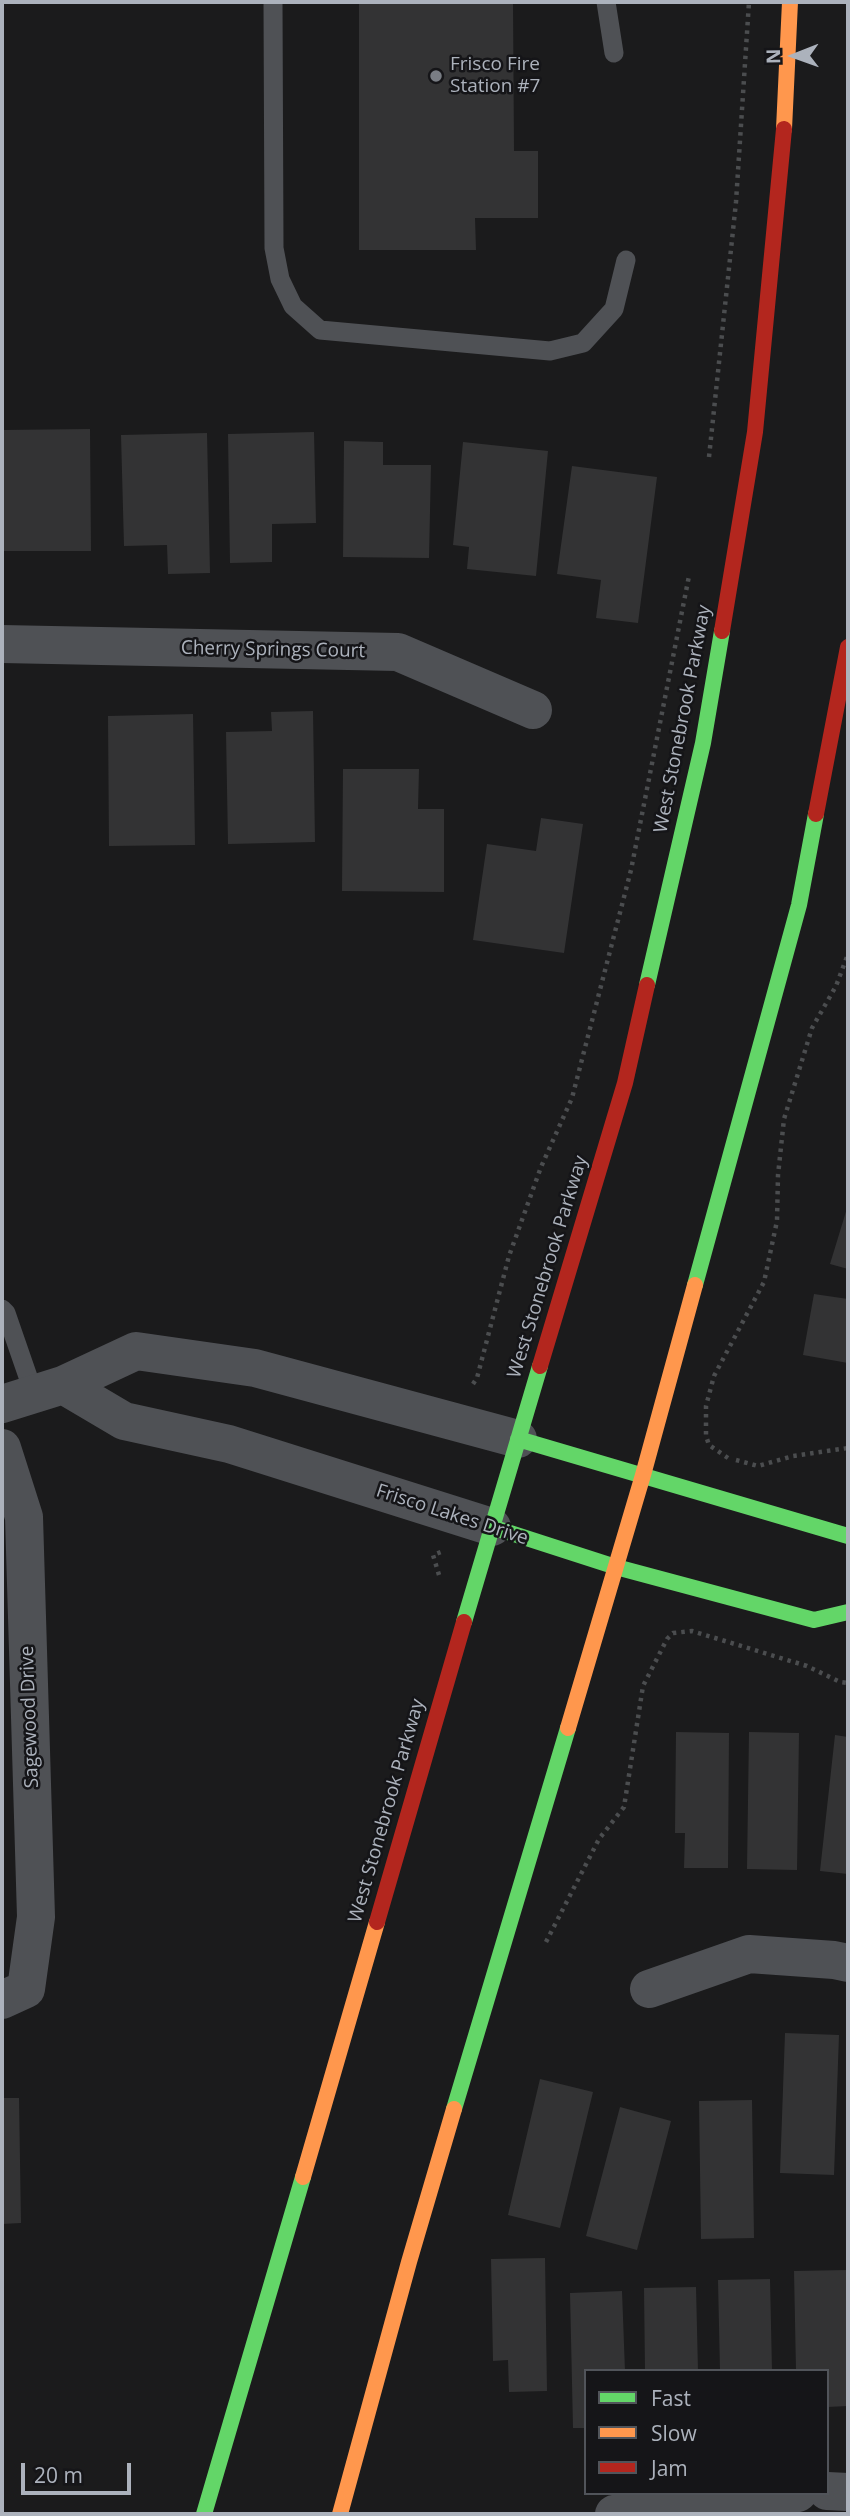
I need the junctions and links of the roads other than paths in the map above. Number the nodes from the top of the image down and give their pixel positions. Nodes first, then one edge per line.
1 (273, 2) edge
2 (606, 2) edge
3 (790, 2) edge
4 (614, 53) dead end
5 (626, 260) dead end
6 (2, 644) edge
7 (848, 647) edge
8 (533, 710) dead end
9 (2, 1309) edge
10 (33, 1394) edge
11 (518, 1439) junction
12 (2, 1448) edge
13 (643, 1475) junction
14 (492, 1527) junction
15 (848, 1536) edge
16 (616, 1567) junction
17 (848, 1612) edge
18 (848, 1963) edge
19 (649, 1989) dead end
20 (14, 1995) edge
21 (829, 2491) edge
22 (848, 2492) edge
23 (780, 2495) edge
24 (204, 2514) edge
25 (340, 2514) edge
26 (614, 2514) edge

1 - 5 lane
2 - 4 lane
3 - 11 street, West Stonebrook Parkway
6 - 8 street, Cherry Springs Court
7 - 13 street
9 - 10 lane
10 - 11 street
10 - 14 street, Frisco Lakes Drive
11 - 13 street
11 - 14 street, West Stonebrook Parkway
12 - 20 street, Sagewood Drive
13 - 15 street
13 - 16 street
14 - 16 street, Frisco Lakes Drive
14 - 24 street, West Stonebrook Parkway
16 - 17 street, Frisco Lakes Drive
16 - 25 street
18 - 19 street
21 - 22 street
23 - 26 street

